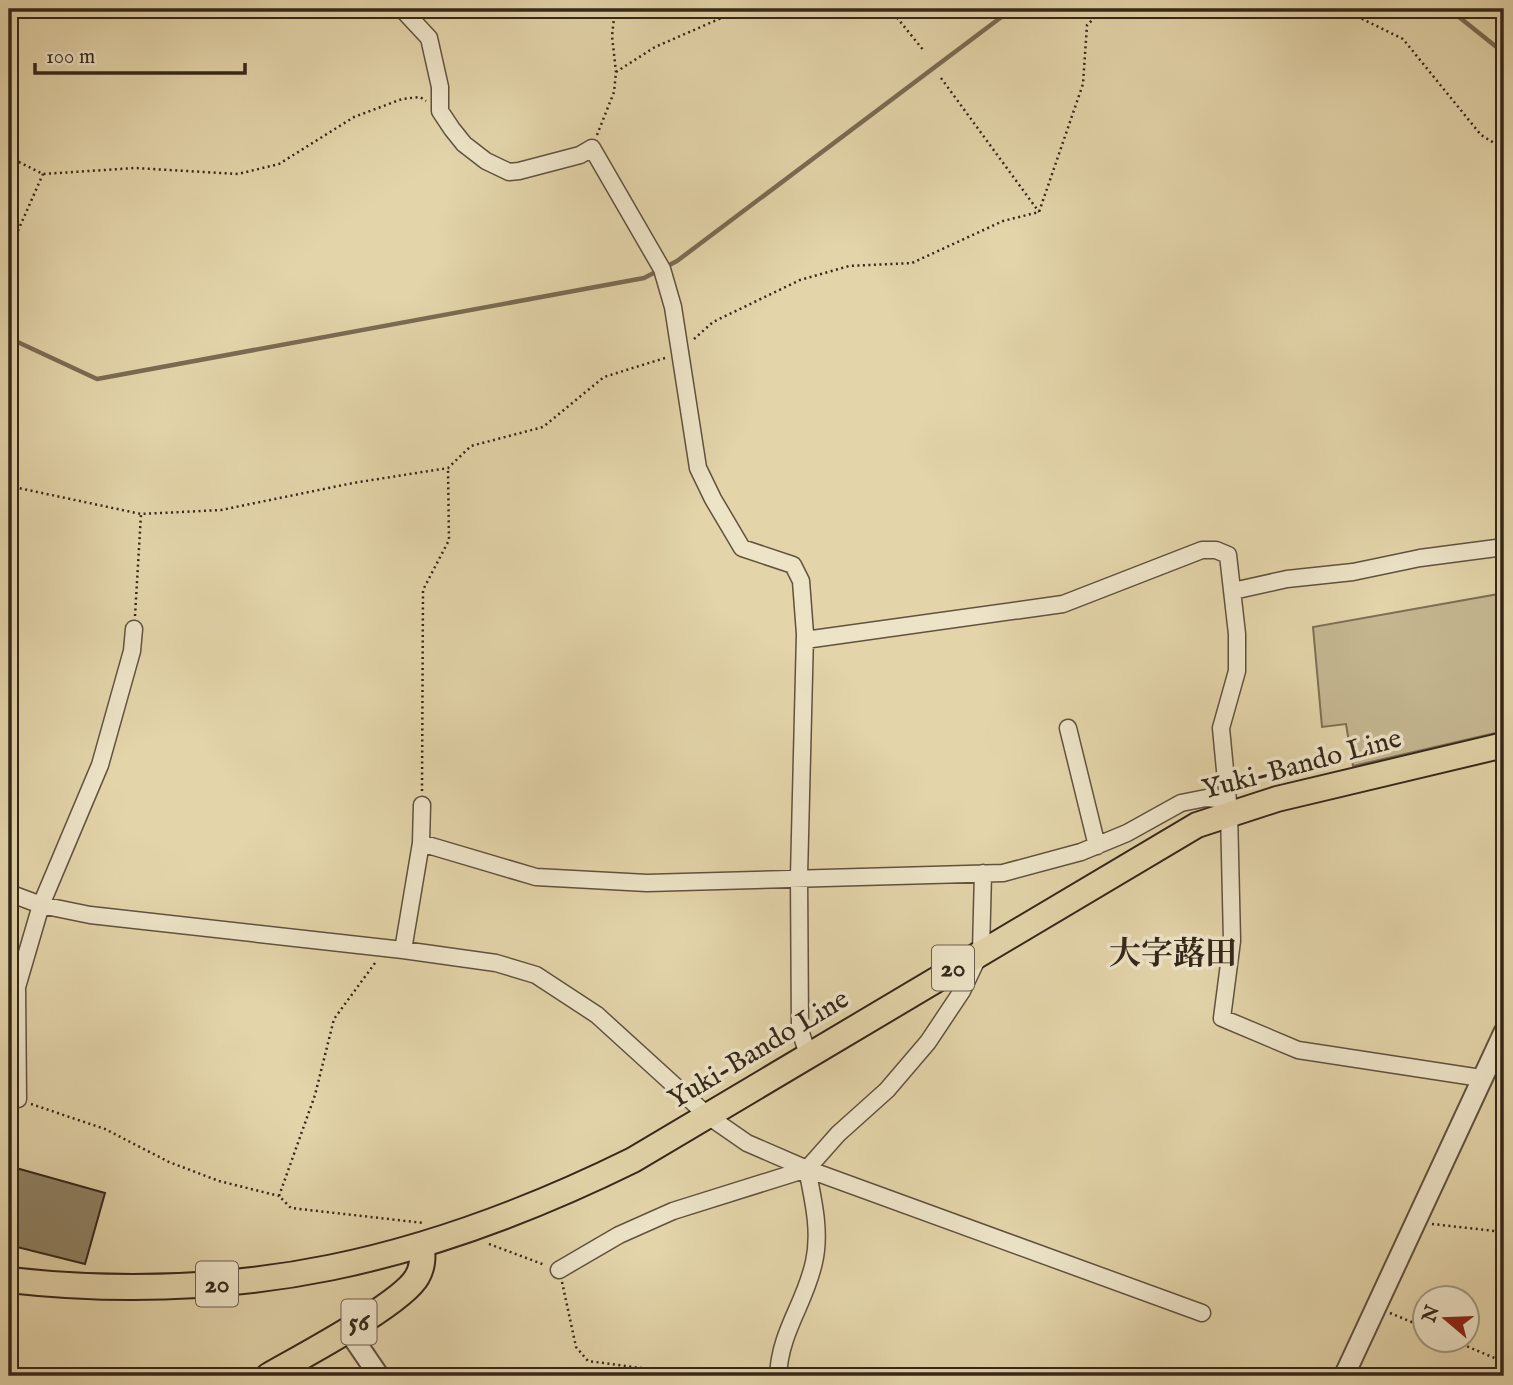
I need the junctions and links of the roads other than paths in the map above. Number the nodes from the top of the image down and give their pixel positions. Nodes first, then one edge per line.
1 (402, 9) edge
2 (1504, 547) edge
3 (1233, 591) junction
4 (134, 629) road end
5 (805, 640) junction
6 (1068, 728) dead end
7 (1504, 745) edge
8 (422, 805) road end
9 (1228, 806) junction
10 (421, 843) junction
11 (1097, 846) junction
12 (983, 873) junction
13 (799, 876) junction
14 (9, 893) edge
15 (41, 905) junction
16 (403, 950) junction
17 (981, 951) junction
18 (1504, 1032) edge
19 (808, 1055) junction
20 (1481, 1078) junction
21 (13, 1099) edge
22 (708, 1116) junction
23 (807, 1169) junction
24 (429, 1236) junction
25 (559, 1270) road end
26 (9, 1280) edge
27 (1202, 1313) dead end
28 (347, 1329) junction
29 (268, 1376) edge
30 (379, 1376) edge
31 (778, 1376) edge
32 (1345, 1376) edge

1 - 5 street
2 - 3 street
3 - 5 street
3 - 9 street
4 - 15 street
5 - 13 street
6 - 11 street
7 - 9 main road, Yuki-Bando Line / 20
8 - 10 street
9 - 11 street
9 - 17 main road, Yuki-Bando Line / 20
9 - 20 street
10 - 13 street
10 - 16 street
11 - 12 street
12 - 13 street
12 - 17 street
13 - 19 street
14 - 15 street
15 - 16 street
15 - 21 street
16 - 22 street
17 - 19 main road, Yuki-Bando Line / 20
17 - 23 street
18 - 20 street
19 - 22 main road, Yuki-Bando Line / 20
20 - 32 street
22 - 23 street
22 - 24 main road, Yuki-Bando Line / 20
23 - 25 street
23 - 27 street
23 - 31 street
24 - 26 main road, Yuki-Bando Line / 20
24 - 28 main road, 56
28 - 29 main road, 56
28 - 30 street

